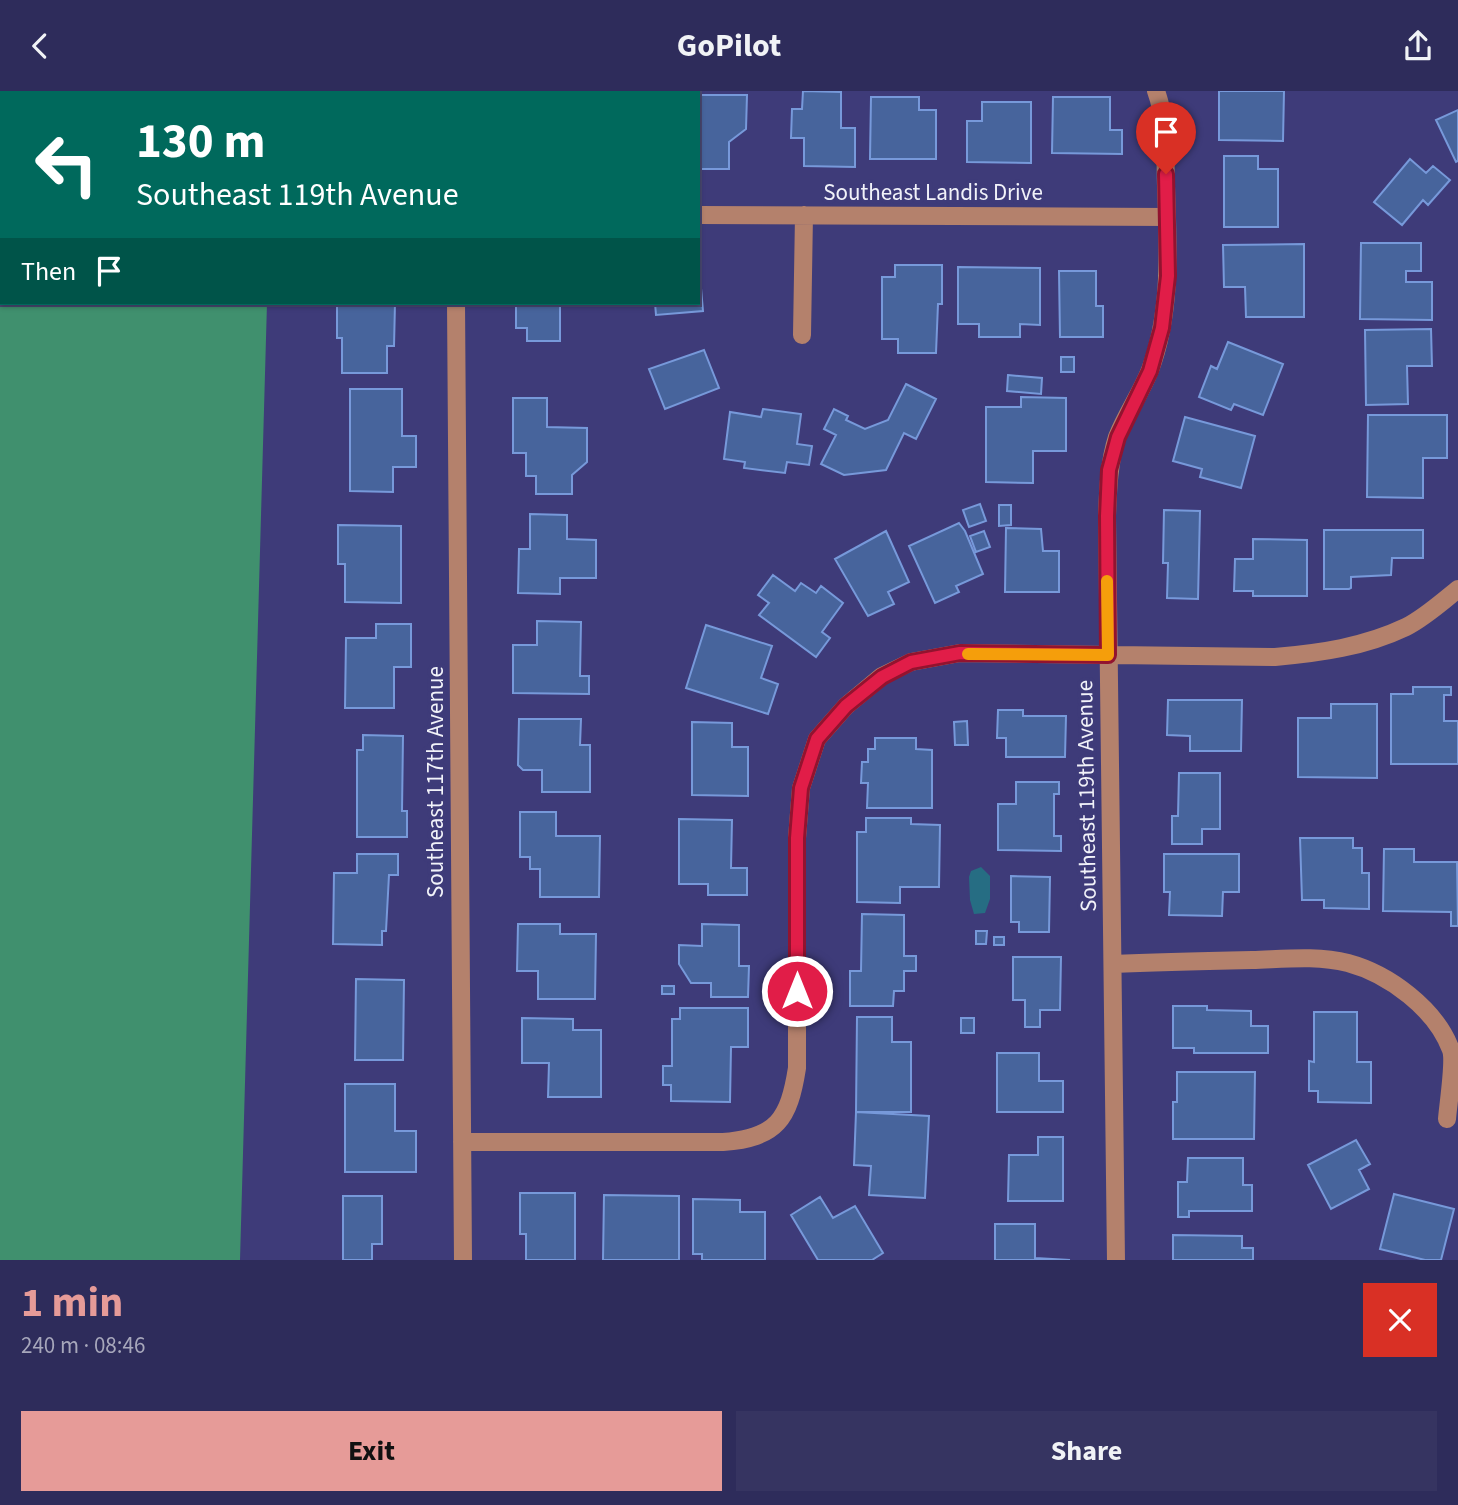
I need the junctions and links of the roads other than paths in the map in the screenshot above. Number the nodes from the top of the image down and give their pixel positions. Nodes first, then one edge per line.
1 (1156, 91) edge
2 (700, 215) edge
3 (804, 215) junction
4 (1167, 217) junction
5 (456, 305) edge
6 (802, 335) dead end
7 (1458, 589) edge
8 (1108, 655) junction
9 (1114, 964) junction
10 (1447, 1119) dead end
11 (462, 1142) junction
12 (463, 1260) edge
13 (1116, 1260) edge

1 - 4 street, Southeast 119th Avenue
2 - 3 street, Southeast Landis Drive
3 - 4 street, Southeast Landis Drive
3 - 6 street
4 - 8 street, Southeast 119th Avenue
5 - 11 street, Southeast 117th Avenue
7 - 8 street
8 - 9 street, Southeast 119th Avenue
8 - 11 street
9 - 10 street
9 - 13 street, Southeast 119th Avenue
11 - 12 street, Southeast 117th Avenue

